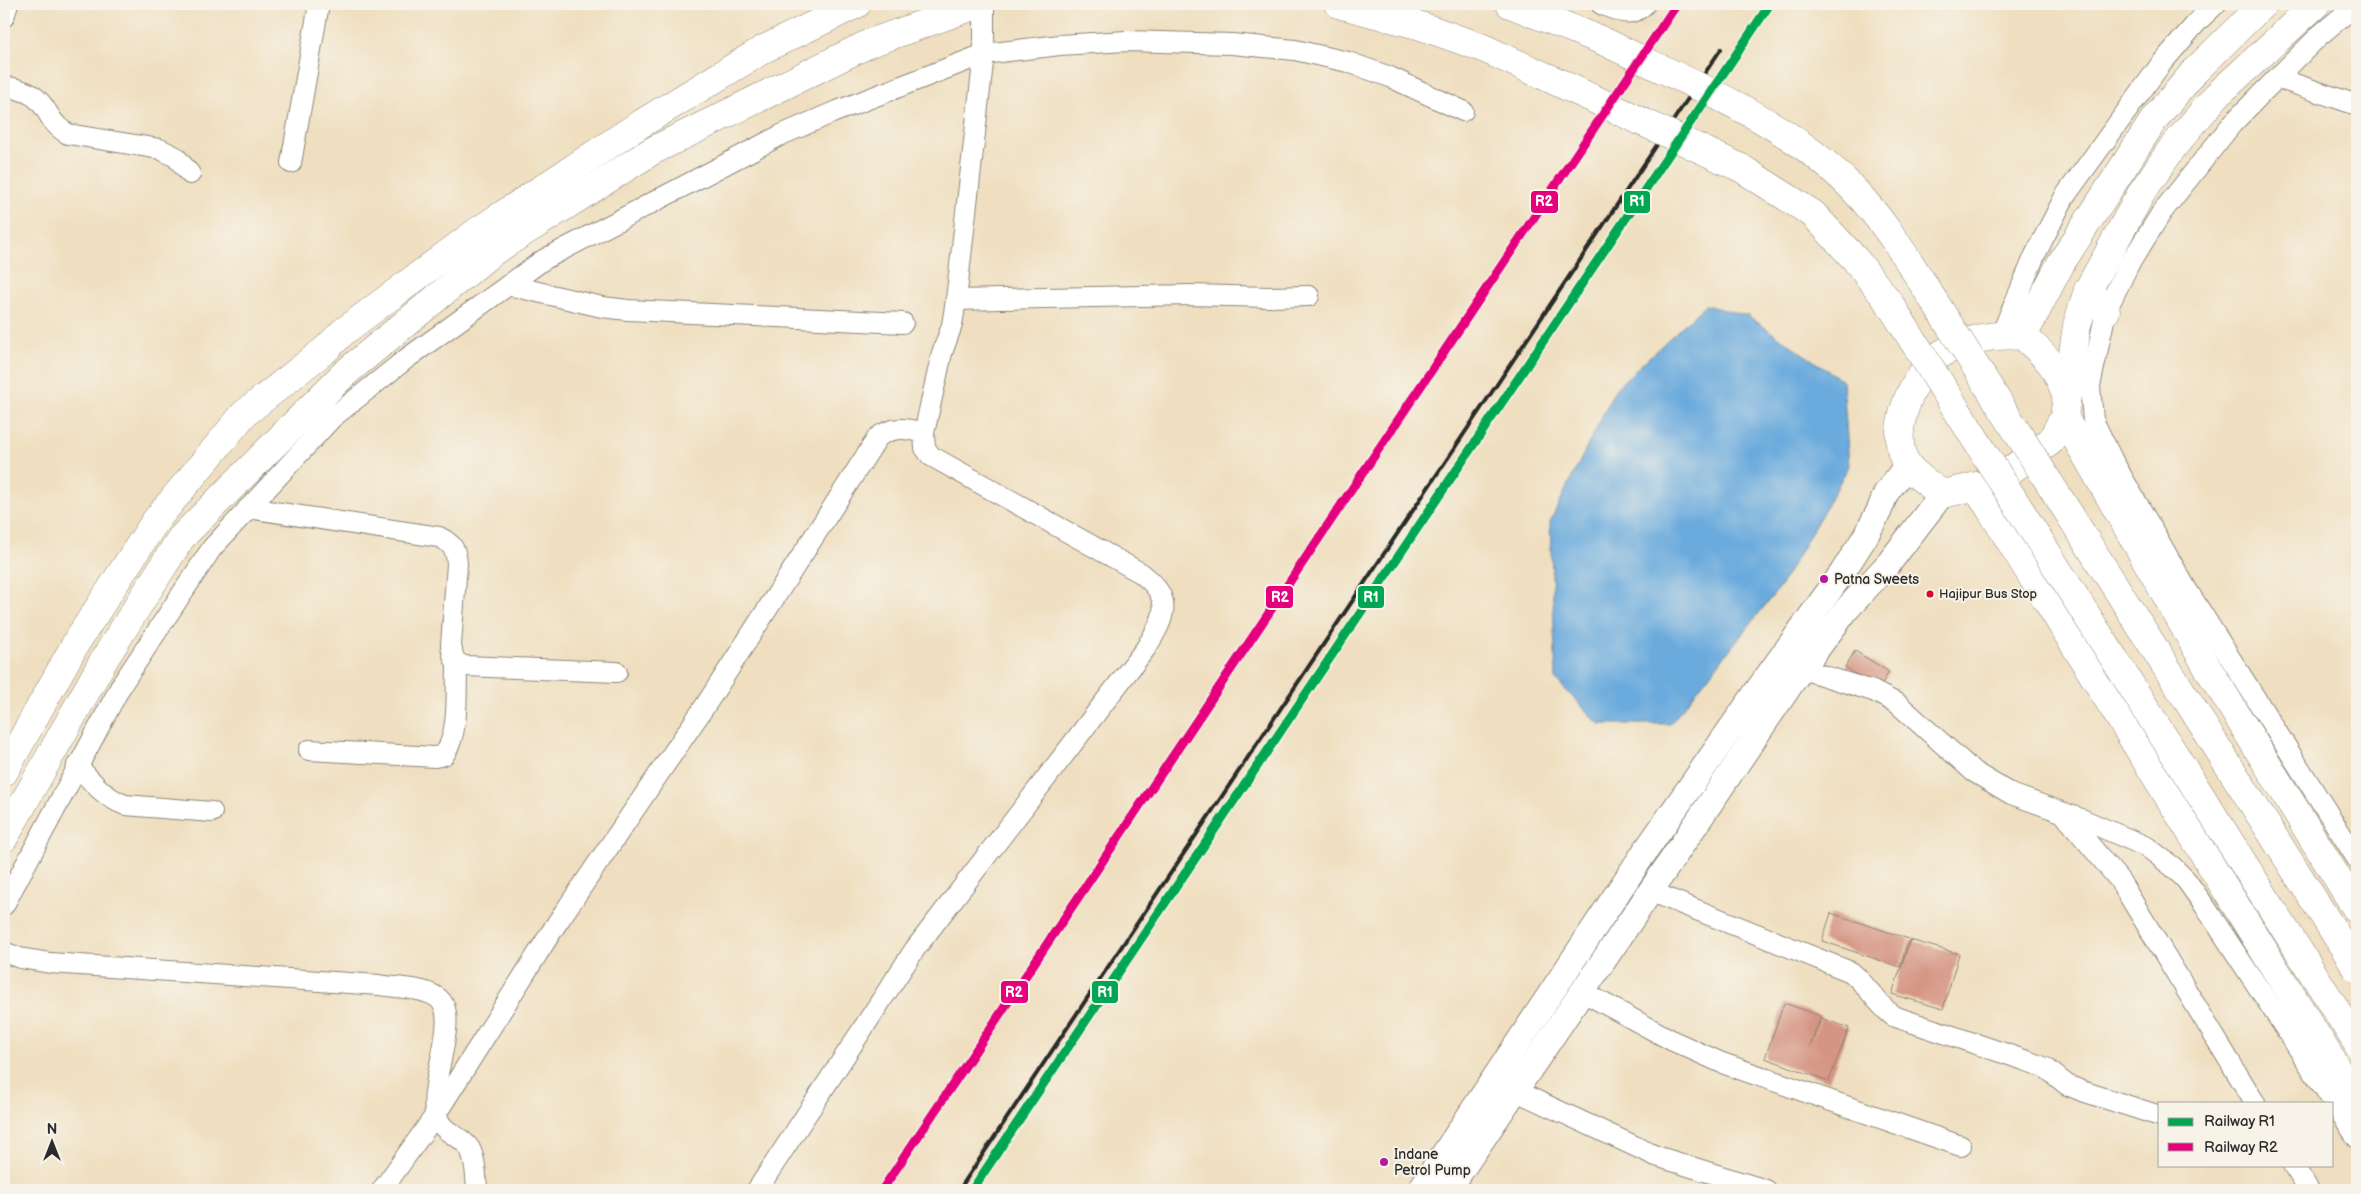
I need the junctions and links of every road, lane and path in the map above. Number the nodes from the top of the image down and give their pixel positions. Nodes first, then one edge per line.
1 (8, 4) edge
2 (319, 4) edge
3 (857, 4) edge
4 (1338, 4) edge
5 (1510, 4) edge
6 (1601, 4) edge
7 (1645, 4) edge
8 (2216, 4) edge
9 (2263, 4) edge
10 (2316, 4) edge
11 (2357, 4) edge
12 (977, 5) edge
13 (4, 17) edge
14 (984, 54) junction
15 (2276, 78) junction
16 (4, 86) edge
17 (2357, 104) edge
18 (1463, 111) dead end
19 (291, 163) dead end
20 (190, 174) dead end
21 (508, 286) junction
22 (2088, 290) junction
23 (1309, 296) dead end
24 (956, 300) junction
25 (2106, 311) junction
26 (903, 323) dead end
27 (2012, 336) junction
28 (326, 349) junction
29 (344, 374) junction
30 (2065, 406) junction
31 (924, 433) junction
32 (1907, 465) junction
33 (1976, 486) junction
34 (1942, 494) junction
35 (248, 508) junction
36 (457, 664) junction
37 (1802, 669) junction
38 (617, 672) dead end
39 (310, 750) dead end
40 (77, 765) junction
41 (4, 772) edge
42 (212, 812) dead end
43 (2064, 814) junction
44 (4, 838) edge
45 (2357, 858) edge
46 (1652, 892) junction
47 (4, 905) edge
48 (2357, 910) edge
49 (4, 952) edge
50 (2357, 968) edge
51 (1583, 992) junction
52 (2357, 1043) edge
53 (1516, 1090) junction
54 (2357, 1101) edge
55 (2254, 1102) edge
56 (2333, 1102) edge
57 (2334, 1103) edge
58 (436, 1114) junction
59 (2158, 1115) edge
60 (2357, 1138) edge
61 (1962, 1146) dead end
62 (2294, 1166) edge
63 (382, 1190) edge
64 (477, 1190) edge
65 (757, 1190) edge
66 (1420, 1190) edge
67 (1448, 1190) edge
68 (1766, 1190) edge
69 (2309, 1190) edge

1 - 13 street
2 - 19 street
3 - 28 highway
4 - 52 highway, bridge
5 - 50 highway, bridge
6 - 7 street
8 - 27 street
9 - 27 highway
10 - 22 highway
11 - 15 street
12 - 14 street
12 - 29 highway
14 - 18 street
14 - 21 street
14 - 24 street
15 - 17 street
15 - 25 street
16 - 20 street
21 - 26 street
21 - 35 street
22 - 25 highway
22 - 30 highway
23 - 24 street
24 - 31 street
25 - 45 street
27 - 30 highway
27 - 32 highway
28 - 29 highway
28 - 41 highway
29 - 44 highway
30 - 33 highway
30 - 48 highway
31 - 58 street
31 - 65 street
32 - 34 highway
32 - 66 main road
33 - 34 highway
33 - 54 highway
34 - 37 main road
35 - 36 street
35 - 40 street
36 - 38 street
36 - 39 street
37 - 43 street
37 - 46 main road
40 - 42 street
40 - 47 street
43 - 55 street
43 - 56 street
46 - 51 main road
46 - 59 street
49 - 58 street
51 - 53 main road
51 - 61 street
53 - 67 main road
53 - 68 street
57 - 60 street
58 - 63 street
58 - 64 street
62 - 69 street

